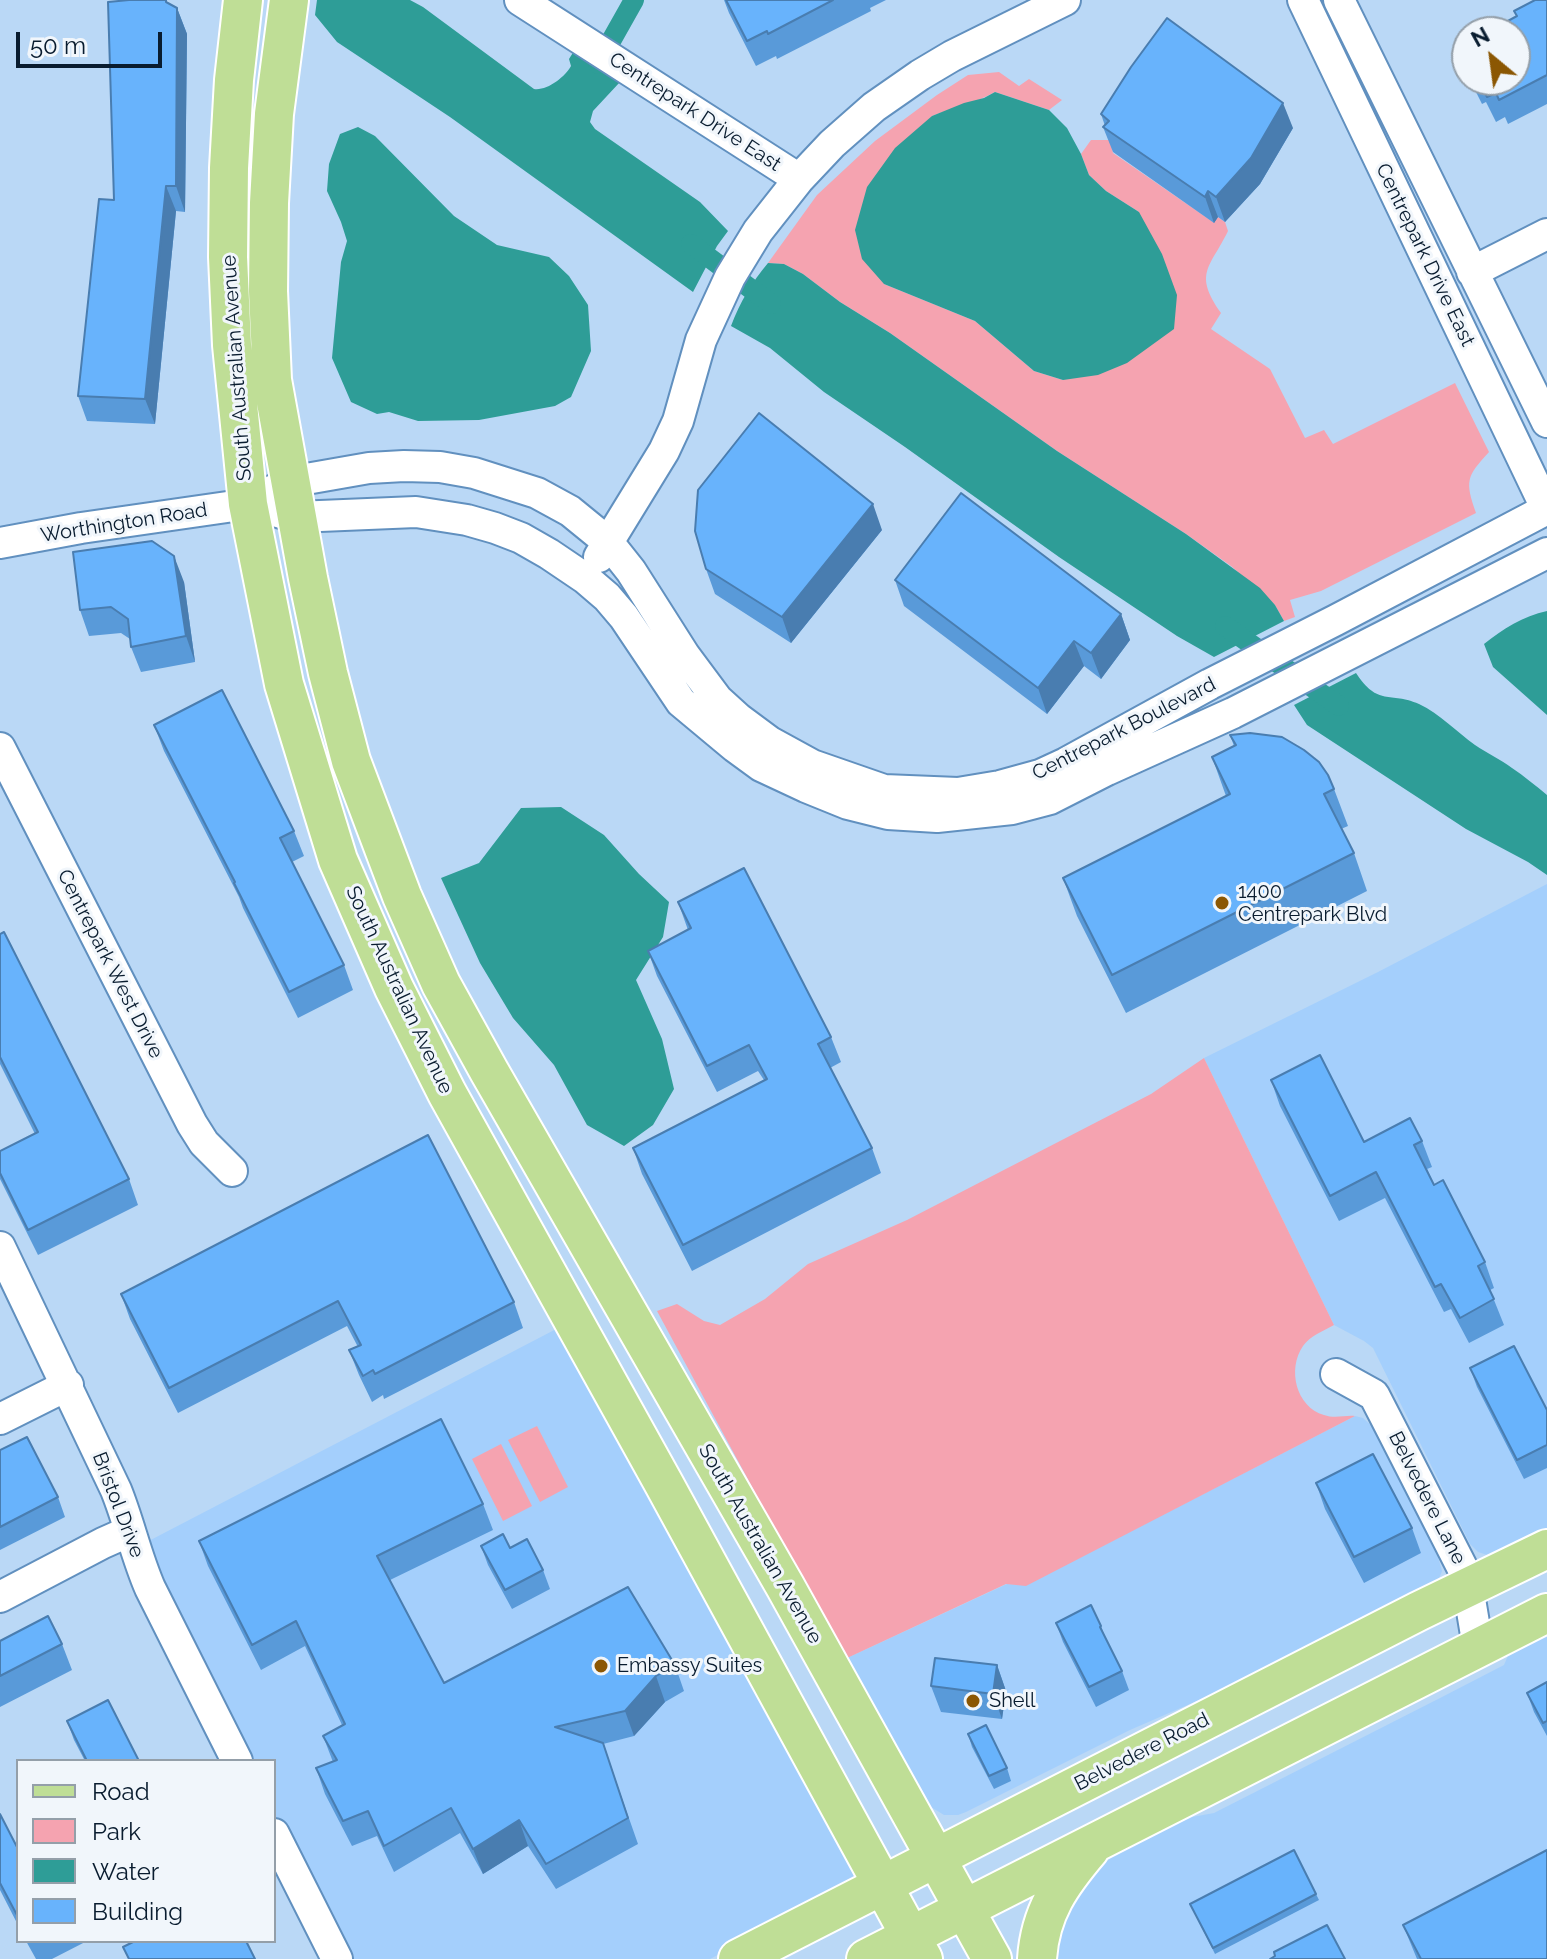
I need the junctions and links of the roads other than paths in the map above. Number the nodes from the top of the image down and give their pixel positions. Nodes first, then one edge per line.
1 (243, 0) edge
2 (289, 0) edge
3 (520, 0) edge
4 (1065, 0) edge
5 (1303, 0) edge
6 (1339, 0) edge
7 (799, 179) junction
8 (1547, 234) edge
9 (1472, 272) junction
10 (1547, 422) edge
11 (293, 500) junction
12 (248, 504) junction
13 (1547, 510) edge
14 (608, 542) junction
15 (0, 543) edge
16 (1547, 553) edge
17 (586, 579) junction
18 (0, 748) edge
19 (232, 1171) dead end
20 (0, 1247) edge
21 (1336, 1374) dead end
22 (68, 1385) junction
23 (0, 1419) edge
24 (130, 1531) junction
25 (1547, 1549) edge
26 (1467, 1587) junction
27 (0, 1597) edge
28 (1547, 1613) edge
29 (1478, 1647) junction
30 (236, 1759) edge
31 (276, 1838) edge
32 (1098, 1840) junction
33 (936, 1858) junction
34 (883, 1885) junction
35 (964, 1908) junction
36 (917, 1947) edge
37 (337, 1959) edge
38 (738, 1959) edge
39 (866, 1959) edge
40 (992, 1959) edge
41 (1037, 1959) edge

1 - 12 main road, South Australian Avenue
2 - 11 main road, South Australian Avenue
3 - 7 street, Centrepark Drive East
4 - 7 street, Centrepark Drive East
5 - 13 street, Centrepark Drive East
6 - 9 street, Centrepark Drive East
7 - 14 street
8 - 9 street
9 - 10 street, Centrepark Drive East
11 - 12 street, Centrepark Boulevard
11 - 14 street, Centrepark Boulevard
11 - 17 street, Centrepark Boulevard
11 - 33 main road, South Australian Avenue
12 - 15 street, Worthington Road
12 - 34 main road, South Australian Avenue
13 - 14 street, Centrepark Boulevard
14 - 17 street
16 - 17 street, Centrepark Boulevard
18 - 19 street, Centrepark West Drive
20 - 22 street, Bristol Drive
21 - 26 street, Belvedere Lane
22 - 23 street
22 - 24 street, Bristol Drive
24 - 27 street
24 - 30 street, Bristol Drive
25 - 26 main road, Belvedere Road
26 - 29 street, Belvedere Lane
26 - 33 main road, Belvedere Road
28 - 29 main road
29 - 32 main road
31 - 37 street
32 - 35 main road
32 - 41 main road
33 - 34 main road, Belvedere Road
33 - 35 main road, South Australian Avenue
34 - 36 main road, South Australian Avenue
34 - 38 main road, Belvedere Road
35 - 36 main road
35 - 40 main road, South Australian Avenue
36 - 39 main road

